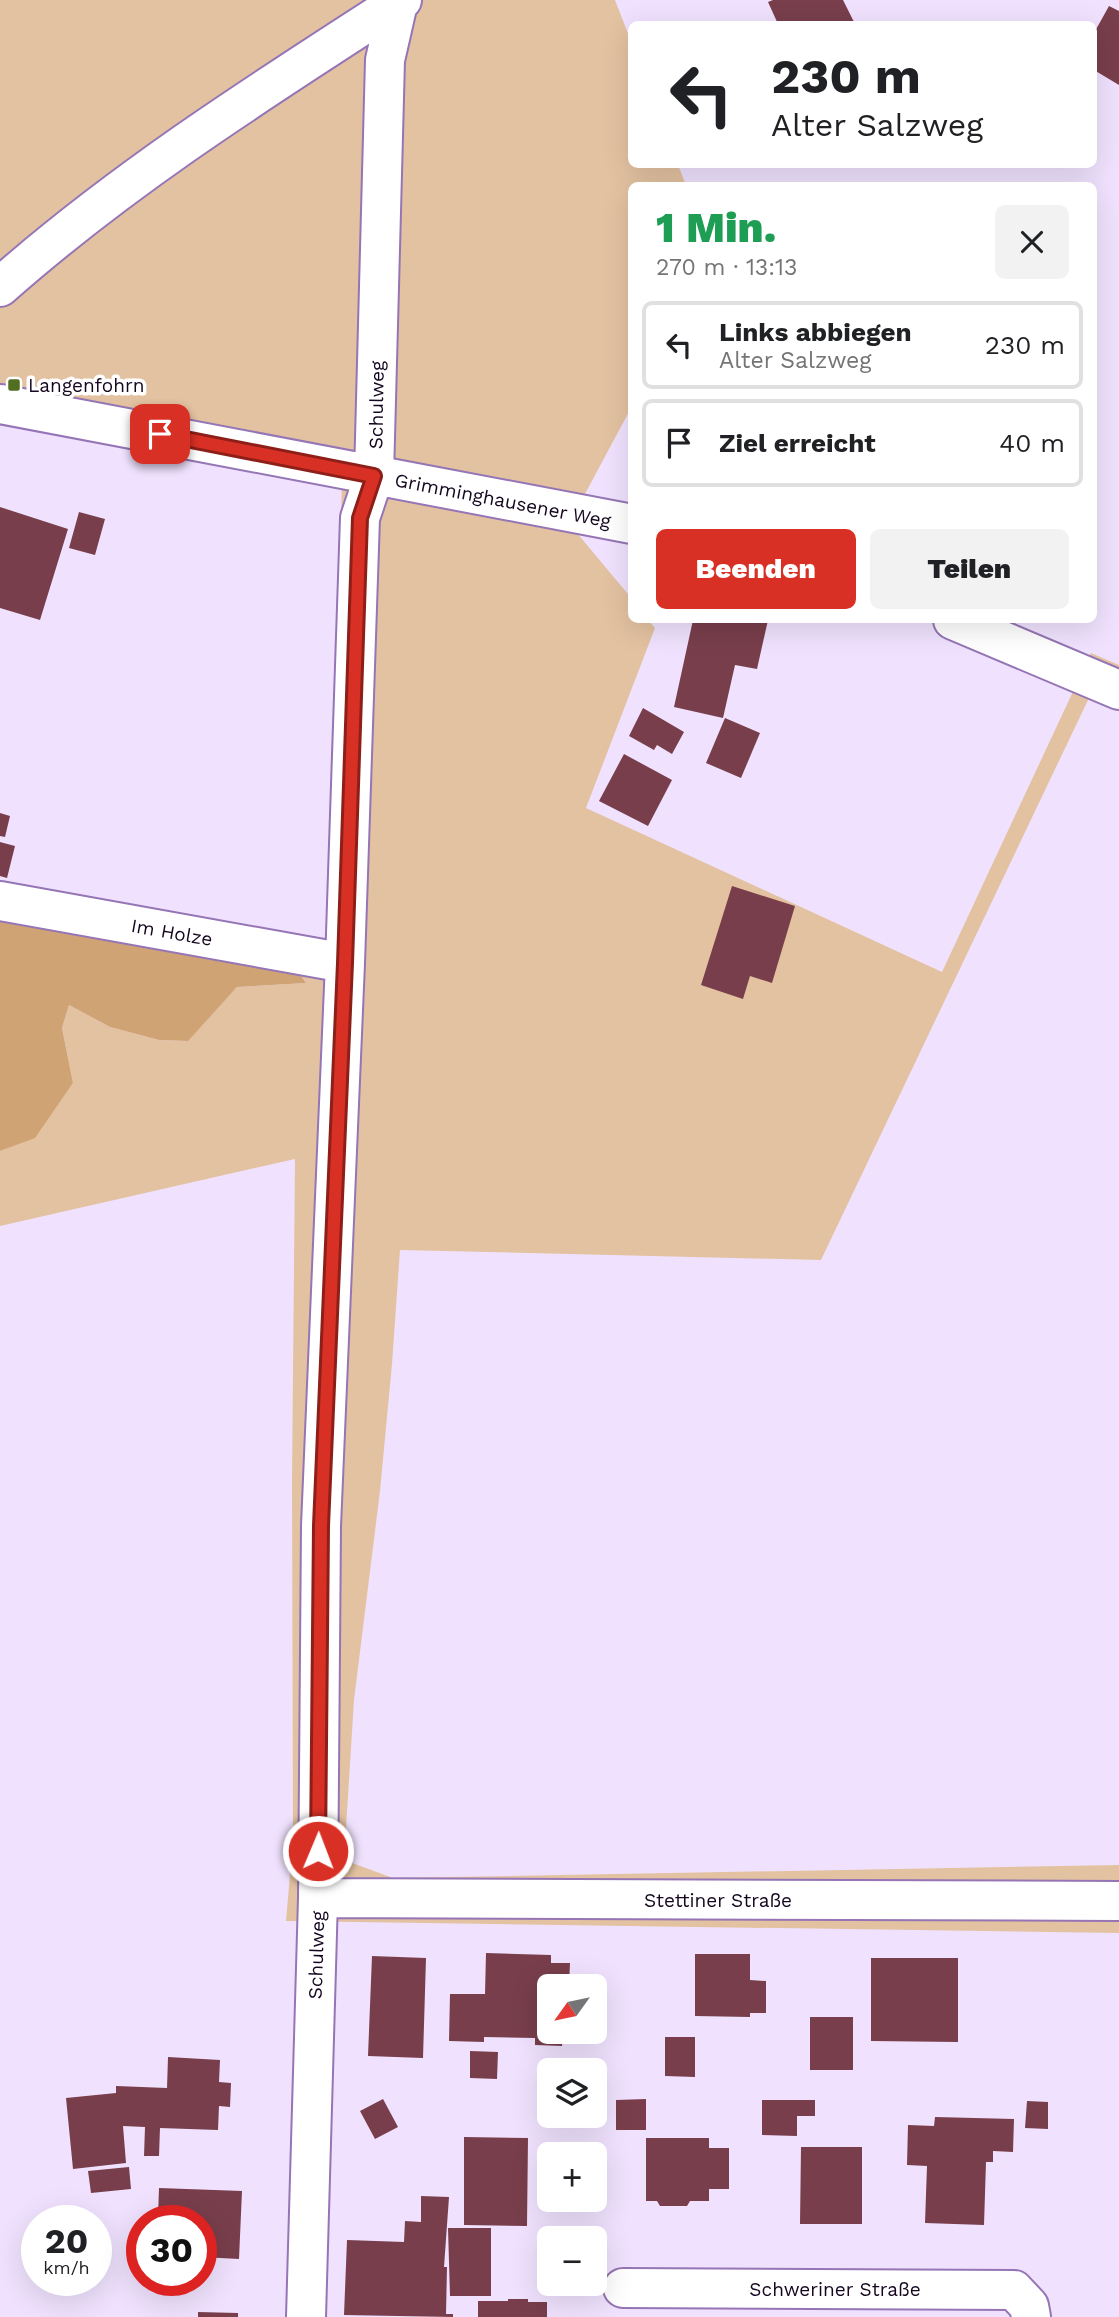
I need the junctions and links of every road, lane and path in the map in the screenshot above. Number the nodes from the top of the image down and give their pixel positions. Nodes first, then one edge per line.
1 (400, 1) edge
2 (0, 287) edge
3 (0, 404) edge
4 (374, 476) junction
5 (628, 523) edge
6 (960, 623) edge
7 (1119, 690) edge
8 (0, 901) edge
9 (345, 963) junction
10 (318, 1898) junction
11 (1119, 1901) edge
12 (623, 2288) dead end
13 (306, 2317) edge
14 (1031, 2317) edge

1 - 2 street
1 - 4 street, Schulweg
3 - 4 street, Grimminghausener Weg
4 - 5 street, Grimminghausener Weg
4 - 9 street, Schulweg
6 - 7 street
8 - 9 street, Im Holze
9 - 10 street, Schulweg
10 - 11 street, Stettiner Straße
10 - 13 street, Schulweg
12 - 14 street, Schweriner Straße

